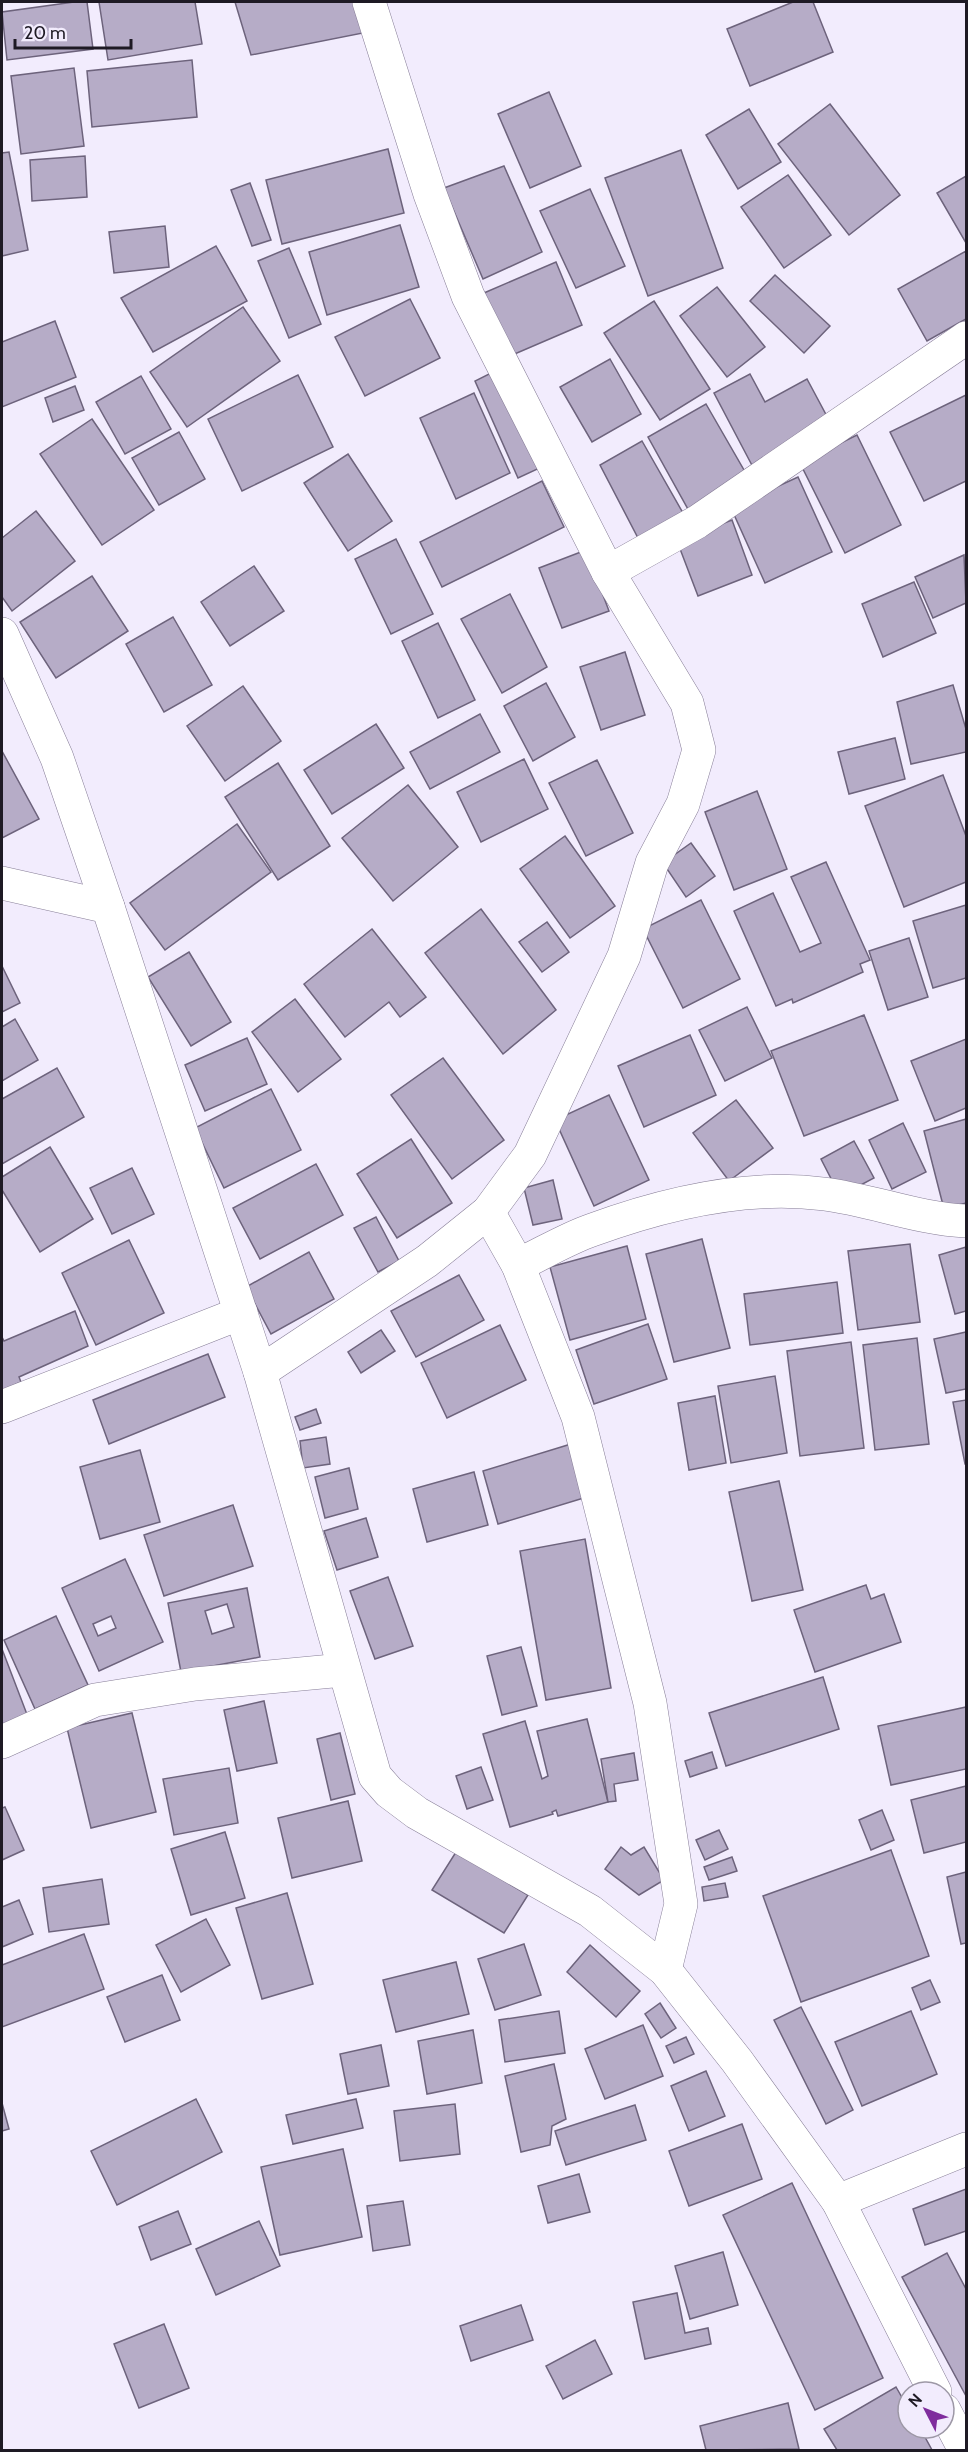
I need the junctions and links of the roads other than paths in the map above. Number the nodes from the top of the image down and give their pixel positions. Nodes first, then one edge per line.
1 (369, 2) edge
2 (966, 338) edge
3 (608, 572) junction
4 (2, 634) edge
5 (2, 883) edge
6 (108, 906) junction
7 (488, 1212) junction
8 (966, 1221) edge
9 (518, 1265) junction
10 (241, 1313) junction
11 (260, 1372) junction
12 (2, 1407) edge
13 (343, 1670) junction
14 (2, 1742) edge
15 (665, 1970) junction
16 (966, 2149) edge
17 (838, 2200) junction
18 (929, 2380) edge
19 (956, 2433) edge
20 (965, 2451) edge

1 - 3 street
2 - 3 street
3 - 7 street
4 - 6 street
5 - 6 street
6 - 10 street
7 - 9 street
7 - 11 street
8 - 9 street
9 - 15 street
10 - 11 street
10 - 12 street
11 - 13 street
13 - 14 street
13 - 15 street
15 - 17 street
16 - 17 street
17 - 18 street
19 - 20 street

